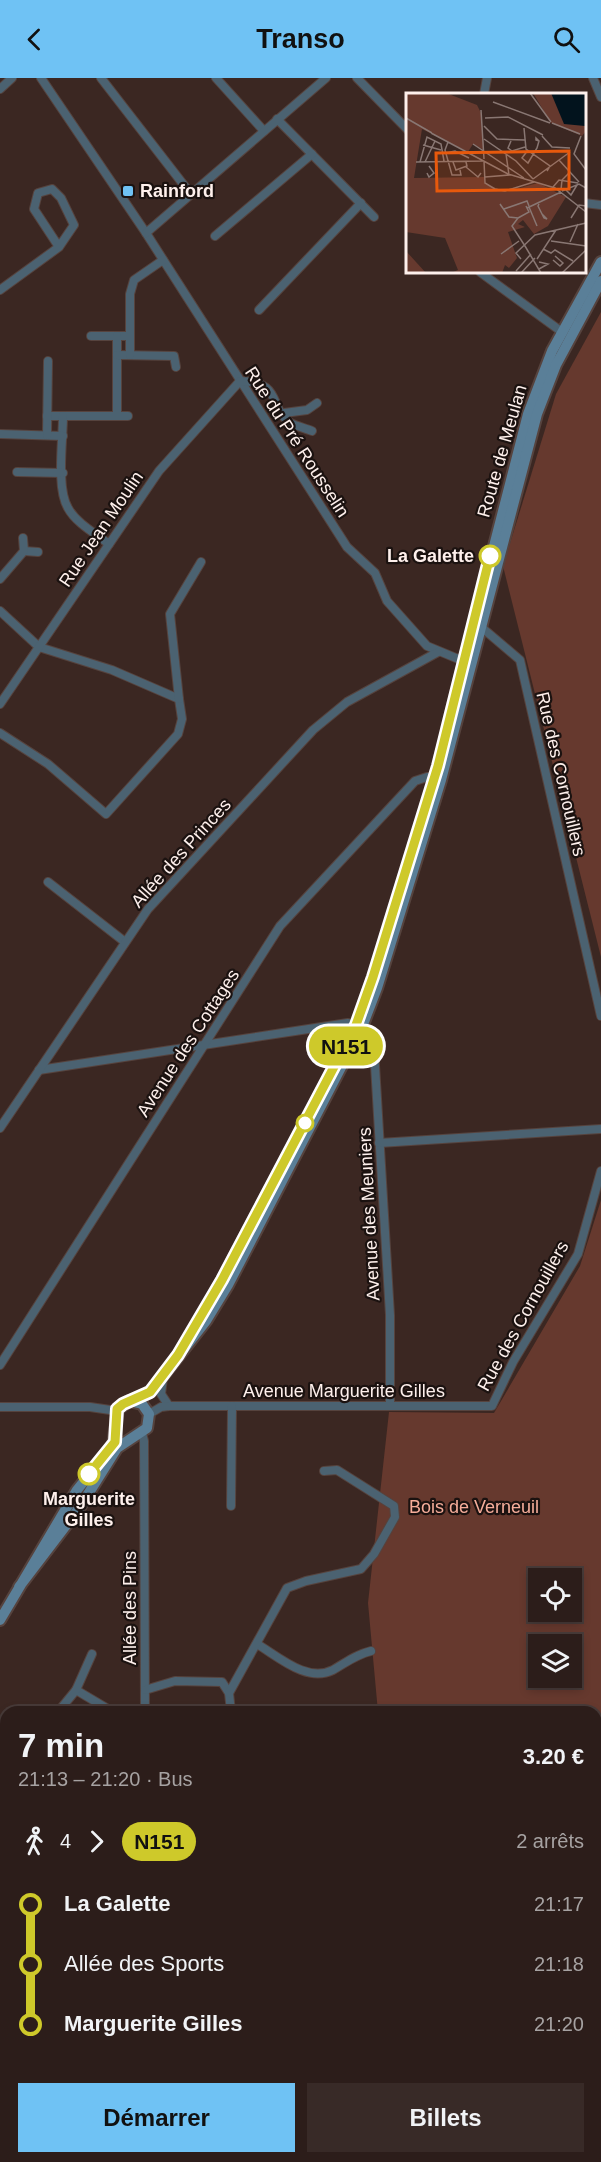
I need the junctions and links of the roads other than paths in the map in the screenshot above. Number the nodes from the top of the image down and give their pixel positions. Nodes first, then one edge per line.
1 (12, 78) edge
2 (41, 78) edge
3 (101, 78) edge
4 (216, 78) edge
5 (326, 78) edge
6 (357, 78) edge
7 (487, 78) edge
8 (593, 78) edge
9 (0, 89) edge
10 (484, 93) edge
11 (601, 97) edge
12 (277, 119) junction
13 (406, 128) edge
14 (264, 130) junction
15 (312, 154) junction
16 (190, 193) junction
17 (361, 203) junction
18 (586, 203) edge
19 (601, 205) edge
20 (374, 217) dead end
21 (146, 233) junction
22 (214, 236) dead end
23 (59, 247) junction
24 (163, 260) junction
25 (601, 262) edge
26 (481, 273) edge
27 (601, 281) edge
28 (0, 290) edge
29 (259, 310) dead end
30 (562, 332) junction
31 (91, 336) dead end
32 (117, 336) junction
33 (129, 336) junction
34 (117, 355) junction
35 (130, 355) junction
36 (48, 361) dead end
37 (176, 367) dead end
38 (240, 381) junction
39 (317, 403) dead end
40 (284, 413) junction
41 (47, 416) junction
42 (63, 416) junction
43 (117, 416) junction
44 (128, 416) dead end
45 (312, 431) dead end
46 (0, 434) edge
47 (46, 435) junction
48 (63, 436) junction
49 (17, 472) dead end
50 (63, 473) junction
51 (23, 538) dead end
52 (110, 544) junction
53 (24, 551) junction
54 (38, 552) dead end
55 (201, 562) dead end
56 (0, 579) edge
57 (0, 611) edge
58 (480, 626) junction
59 (39, 647) junction
60 (438, 652) junction
61 (467, 662) junction
62 (179, 699) junction
63 (0, 704) edge
64 (0, 733) edge
65 (438, 779) junction
66 (48, 882) dead end
67 (125, 942) junction
68 (601, 1016) edge
69 (359, 1026) junction
70 (206, 1044) junction
71 (39, 1070) junction
72 (0, 1128) edge
73 (601, 1129) edge
74 (379, 1143) junction
75 (601, 1171) edge
76 (0, 1365) edge
77 (163, 1378) junction
78 (152, 1390) junction
79 (127, 1402) junction
80 (169, 1406) junction
81 (232, 1406) junction
82 (390, 1406) junction
83 (492, 1406) joint
84 (0, 1407) edge
85 (117, 1411) junction
86 (148, 1413) junction
87 (116, 1425) junction
88 (139, 1434) junction
89 (324, 1471) dead end
90 (231, 1506) dead end
91 (19, 1587) junction
92 (0, 1620) edge
93 (257, 1644) junction
94 (371, 1652) dead end
95 (92, 1654) dead end
96 (76, 1690) junction
97 (145, 1690) junction
98 (229, 1693) junction
99 (63, 1706) edge
100 (103, 1706) edge
101 (145, 1706) edge
102 (230, 1706) edge

1 - 9 street
2 - 21 street, Rue du Pré Rousselin
3 - 16 street
4 - 14 street
5 - 12 street
6 - 13 street
7 - 10 street
8 - 11 street
12 - 14 street
12 - 15 street
14 - 16 street
15 - 17 street
15 - 22 street
16 - 21 street
17 - 20 street
17 - 29 street
18 - 19 street
21 - 24 street, Rue du Pré Rousselin
23 - 23 street
23 - 28 street
24 - 33 street
24 - 38 street, Rue du Pré Rousselin
25 - 30 main road, Route de Meulan
26 - 30 street
27 - 58 main road, Route de Meulan
30 - 61 main road, Route de Meulan
31 - 32 street
32 - 33 street
32 - 34 street
33 - 35 street
34 - 35 street
34 - 43 street
35 - 37 street
36 - 41 street
38 - 40 street
38 - 52 street, Rue Jean Moulin
38 - 60 street, Rue du Pré Rousselin
39 - 40 street
40 - 45 street
41 - 42 street
41 - 47 street
42 - 43 street
42 - 48 street
43 - 44 street
46 - 47 street
47 - 48 street
48 - 50 street
49 - 50 street
50 - 52 street
51 - 53 street
52 - 59 street, Rue Jean Moulin
53 - 54 street
53 - 56 street
55 - 62 street
57 - 59 street
58 - 61 main road, Route de Meulan
58 - 68 street, Rue des Cornouillers
59 - 62 street
59 - 63 street, Rue Jean Moulin
60 - 61 street, Rue du Pré Rousselin
60 - 67 street, Allée des Princes
61 - 65 main road, Route de Meulan
62 - 64 street
65 - 69 main road, Route de Meulan
65 - 70 street, Avenue des Cottages
66 - 67 street
67 - 71 street, Allée des Princes
69 - 70 street
69 - 74 street, Avenue des Meuniers
69 - 77 main road, Route de Meulan
70 - 71 street
70 - 76 street, Avenue des Cottages
71 - 72 street, Allée des Princes
73 - 74 street
74 - 82 street, Avenue des Meuniers
75 - 83 street, Rue des Cornouillers
77 - 78 main road, Route de Meulan
77 - 80 street
78 - 79 main road, Route de Meulan
78 - 86 main road, Route de Meulan
79 - 85 main road
79 - 86 main road
80 - 81 street, Avenue Marguerite Gilles
80 - 86 street, Avenue Marguerite Gilles
81 - 82 street, Avenue Marguerite Gilles
81 - 90 street, Avenue Marguerite Gilles
82 - 83 street, Avenue Marguerite Gilles
84 - 85 street
85 - 87 main road
86 - 88 main road
87 - 88 main road
87 - 91 main road
88 - 91 main road
88 - 97 street, Allée des Pins
89 - 93 street
91 - 92 main road
93 - 94 street
93 - 98 street
95 - 96 street
96 - 99 street
96 - 100 street
97 - 98 street
97 - 101 street, Allée des Pins
98 - 102 street

